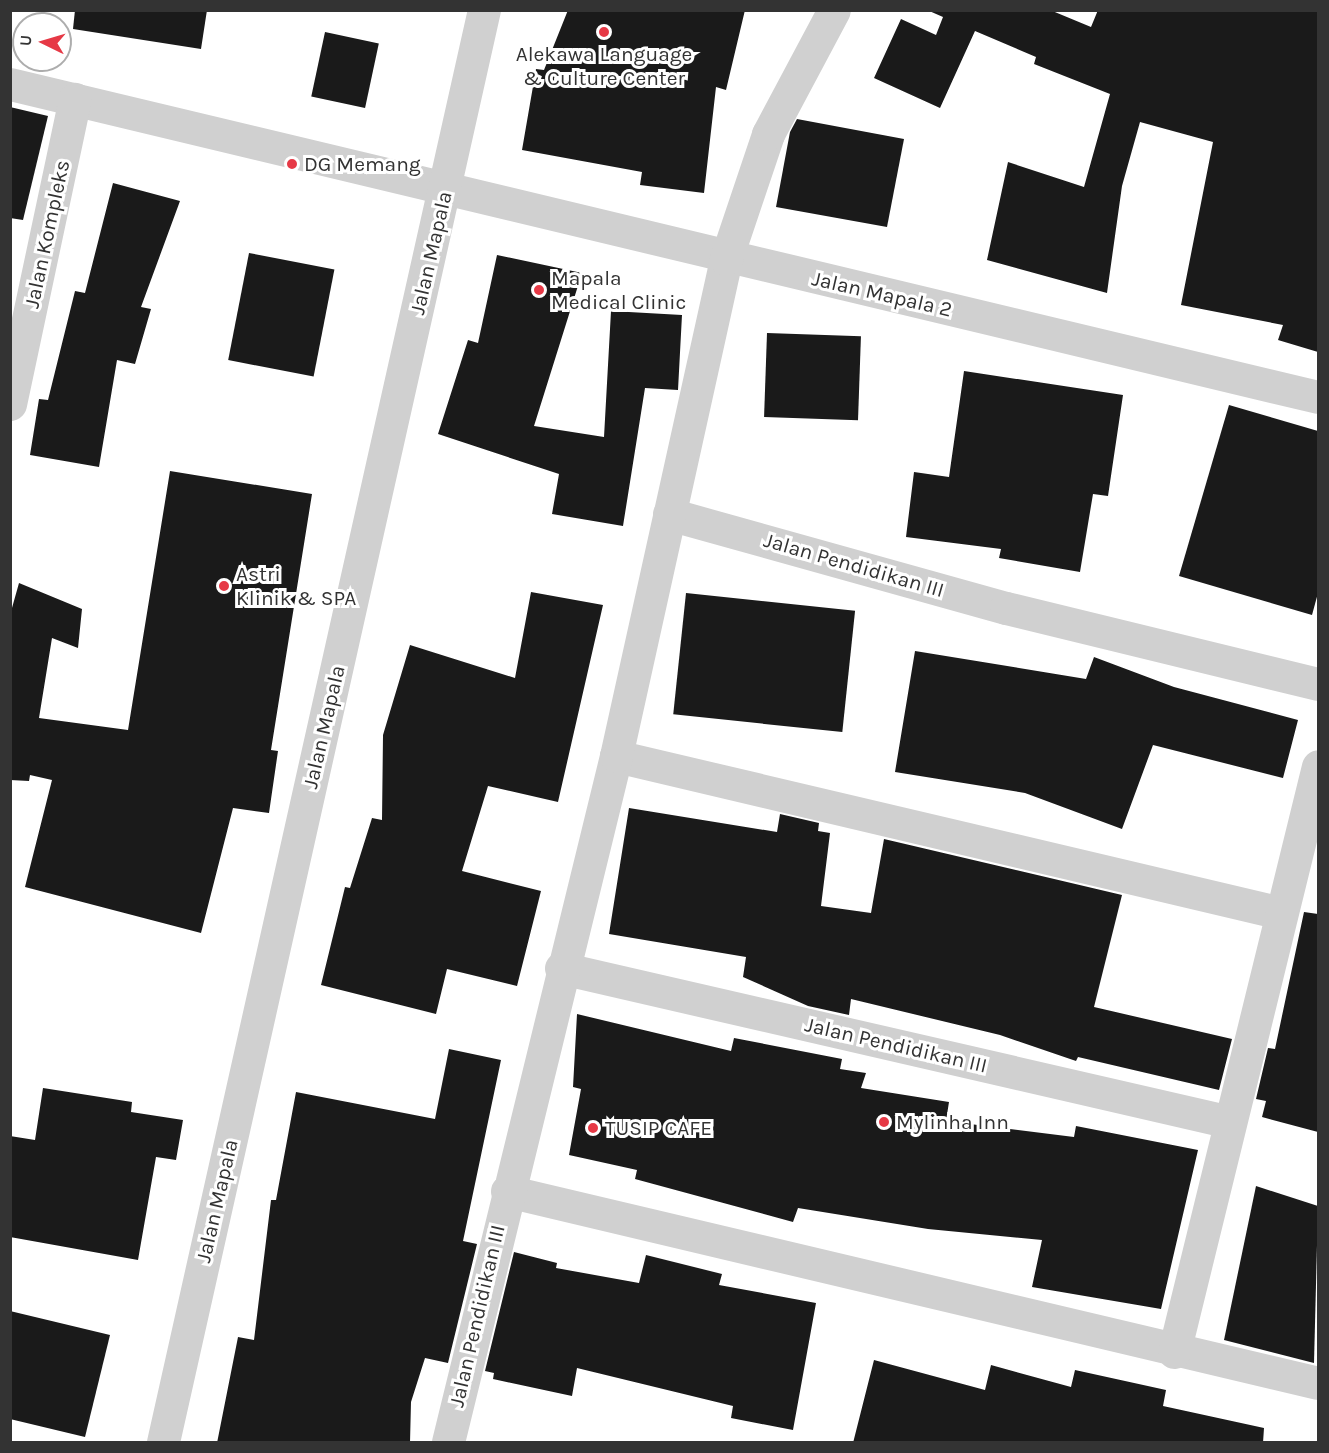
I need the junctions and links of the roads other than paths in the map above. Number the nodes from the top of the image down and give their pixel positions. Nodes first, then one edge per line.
1 (484, 10) edge
2 (834, 10) edge
3 (10, 84) edge
4 (75, 99) junction
5 (446, 185) junction
6 (726, 259) junction
7 (1318, 397) edge
8 (10, 404) edge
9 (669, 514) junction
10 (1318, 684) edge
11 (616, 756) junction
12 (1318, 766) edge
13 (1281, 913) junction
14 (561, 968) junction
15 (1230, 1122) junction
16 (507, 1191) junction
17 (1174, 1352) junction
18 (1318, 1383) edge
19 (162, 1443) edge
20 (448, 1443) edge

1 - 5 street, Jalan Mapala
2 - 6 street, Jalan Pendidikan III
3 - 4 street, Jalan Mapala 2
4 - 5 street, Jalan Mapala 2
4 - 8 street, Jalan Kompleks
5 - 6 street, Jalan Mapala 2
5 - 19 street, Jalan Mapala
6 - 7 street, Jalan Mapala 2
6 - 9 street, Jalan Pendidikan III
9 - 10 street, Jalan Pendidikan III
9 - 11 street, Jalan Pendidikan III
11 - 13 street
11 - 14 street, Jalan Pendidikan III
12 - 13 street
13 - 15 street
14 - 15 street, Jalan Pendidikan III
14 - 16 street, Jalan Pendidikan III
15 - 17 street
16 - 17 street
16 - 20 street, Jalan Pendidikan III
17 - 18 street

